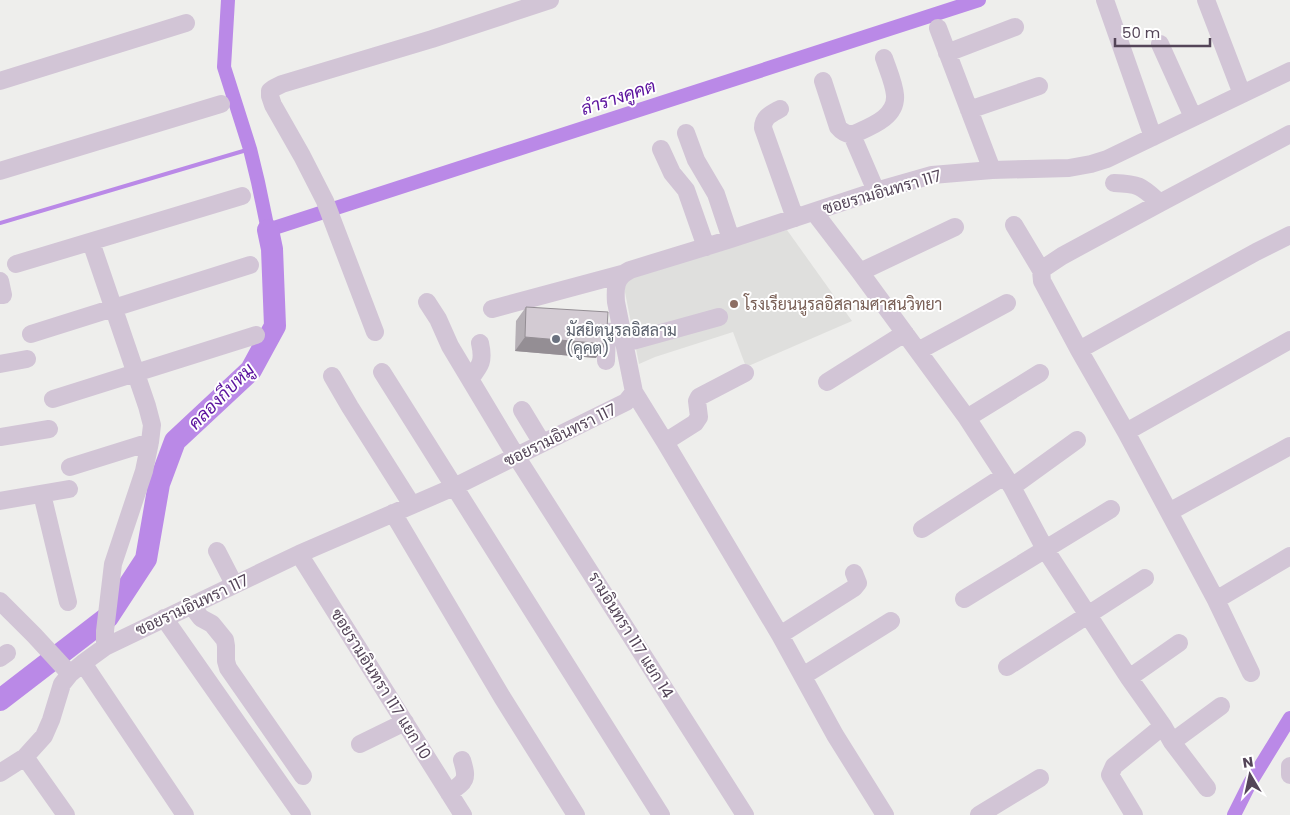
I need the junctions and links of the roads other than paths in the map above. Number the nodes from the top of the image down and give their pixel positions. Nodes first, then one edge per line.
1 (550, 0) edge
2 (1105, 0) edge
3 (1206, 0) edge
4 (186, 23) dead end
5 (1015, 27) dead end
6 (938, 28) dead end
7 (1160, 44) dead end
8 (948, 53) junction
9 (884, 58) dead end
10 (1290, 71) edge
11 (0, 81) edge
12 (823, 81) dead end
13 (1039, 86) dead end
14 (1242, 94) junction
15 (221, 104) dead end
16 (780, 109) dead end
17 (969, 110) junction
18 (1193, 117) junction
19 (686, 133) dead end
20 (1290, 134) edge
21 (852, 135) junction
22 (1153, 138) junction
23 (661, 149) dead end
24 (992, 170) junction
25 (0, 171) edge
26 (1114, 183) dead end
27 (876, 192) junction
28 (242, 196) dead end
29 (1160, 203) junction
30 (814, 212) junction
31 (795, 218) junction
32 (1014, 225) dead end
33 (954, 227) dead end
34 (1290, 235) edge
35 (731, 239) junction
36 (91, 242) junction
37 (706, 247) junction
38 (16, 264) dead end
39 (250, 264) dead end
40 (1041, 270) junction
41 (860, 272) junction
42 (622, 274) junction
43 (0, 281) edge
44 (0, 295) edge
45 (427, 302) dead end
46 (1007, 303) dead end
47 (113, 308) junction
48 (492, 309) dead end
49 (719, 316) dead end
50 (375, 332) dead end
51 (905, 333) junction
52 (31, 334) dead end
53 (256, 336) dead end
54 (623, 337) junction
55 (1290, 340) edge
56 (480, 343) dead end
57 (1079, 350) junction
58 (918, 351) junction
59 (27, 359) dead end
60 (606, 361) dead end
61 (0, 364) edge
62 (382, 372) dead end
63 (745, 373) dead end
64 (1040, 373) dead end
65 (136, 374) junction
66 (332, 376) dead end
67 (470, 379) junction
68 (827, 382) dead end
69 (634, 392) junction
70 (53, 399) dead end
71 (522, 410) dead end
72 (967, 418) junction
73 (49, 429) dead end
74 (1126, 432) junction
75 (0, 438) edge
76 (1077, 440) dead end
77 (150, 442) junction
78 (665, 442) junction
79 (542, 443) junction
80 (1290, 446) edge
81 (516, 456) junction
82 (70, 468) dead end
83 (1008, 481) junction
84 (454, 487) junction
85 (69, 489) dead end
86 (42, 494) junction
87 (0, 501) edge
88 (412, 505) junction
89 (1112, 509) dead end
90 (1169, 512) junction
91 (393, 513) junction
92 (922, 529) dead end
93 (1045, 549) junction
94 (217, 551) dead end
95 (300, 554) junction
96 (1290, 556) edge
97 (854, 573) dead end
98 (1145, 578) dead end
99 (234, 584) junction
100 (964, 600) dead end
101 (1216, 600) junction
102 (0, 601) edge
103 (68, 602) dead end
104 (191, 605) junction
105 (1088, 616) junction
106 (164, 618) junction
107 (891, 621) dead end
108 (780, 635) junction
109 (105, 639) junction
110 (1179, 643) dead end
111 (71, 666) junction
112 (1007, 667) dead end
113 (1251, 673) dead end
114 (803, 676) junction
115 (1129, 678) junction
116 (1221, 706) dead end
117 (405, 722) junction
118 (1163, 726) junction
119 (1172, 742) junction
120 (360, 744) dead end
121 (25, 757) junction
122 (462, 760) dead end
123 (1290, 766) edge
124 (0, 773) edge
125 (1290, 775) edge
126 (303, 776) dead end
127 (1040, 778) dead end
128 (1207, 788) dead end
129 (449, 793) junction
130 (66, 815) edge
131 (185, 815) edge
132 (302, 815) edge
133 (463, 815) edge
134 (576, 815) edge
135 (661, 815) edge
136 (745, 815) edge
137 (885, 815) edge
138 (979, 815) edge
139 (1134, 815) edge

1 - 50 street
2 - 22 street
3 - 14 street
4 - 11 street
5 - 8 street
6 - 8 street
7 - 18 street
8 - 17 street
9 - 21 street
10 - 14 street, ซอยรามอินทรา 117
12 - 21 street
13 - 17 street
14 - 18 street, ซอยรามอินทรา 117
15 - 25 street
16 - 31 street
17 - 24 street
18 - 22 street, ซอยรามอินทรา 117
19 - 35 street
20 - 29 street
21 - 27 street
22 - 24 street, ซอยรามอินทรา 117
23 - 37 street
24 - 27 street, ซอยรามอินทรา 117
26 - 29 street
27 - 30 street, ซอยรามอินทรา 117
28 - 36 street
29 - 40 street
30 - 31 street, ซอยรามอินทรา 117
30 - 41 street
31 - 35 street, ซอยรามอินทรา 117
32 - 40 street
33 - 41 street
34 - 57 street
35 - 37 street, ซอยรามอินทรา 117
36 - 38 street
36 - 47 street
37 - 42 street, ซอยรามอินทรา 117
39 - 47 street
40 - 57 street
41 - 51 street
42 - 48 street
42 - 54 street, ซอยรามอินทรา 117
43 - 44 street
45 - 67 street, รามอินทรา 117 แยก 14
46 - 58 street
47 - 52 street
47 - 65 street
49 - 54 street
51 - 58 street
51 - 68 street
53 - 65 street
54 - 60 street
54 - 69 street, ซอยรามอินทรา 117
55 - 74 street
56 - 67 street
57 - 74 street
58 - 72 street
59 - 61 street
62 - 84 street
63 - 78 street
64 - 72 street
65 - 70 street
65 - 77 street
66 - 88 street
67 - 81 street, รามอินทรา 117 แยก 14
69 - 78 street
69 - 79 street, ซอยรามอินทรา 117
71 - 79 street
72 - 83 street
73 - 75 street
74 - 90 street
76 - 83 street
77 - 82 street
77 - 109 street
78 - 108 street
79 - 81 street, ซอยรามอินทรา 117
80 - 90 street
81 - 84 street, ซอยรามอินทรา 117
81 - 136 street, รามอินทรา 117 แยก 14
83 - 92 street
83 - 93 street
84 - 88 street, ซอยรามอินทรา 117
84 - 135 street
85 - 86 street
86 - 87 street
86 - 103 street
88 - 91 street, ซอยรามอินทรา 117
89 - 93 street
90 - 101 street
91 - 95 street, ซอยรามอินทรา 117
91 - 134 street
93 - 100 street
93 - 105 street
94 - 99 street
95 - 99 street, ซอยรามอินทรา 117
95 - 117 street, ซอยรามอินทรา 117 แยก 10
96 - 101 street
97 - 108 street
98 - 105 street
99 - 104 street, ซอยรามอินทรา 117
101 - 113 street
102 - 111 street
104 - 106 street, ซอยรามอินทรา 117
104 - 126 street
105 - 112 street
105 - 115 street
106 - 109 street, ซอยรามอินทรา 117
106 - 132 street
107 - 114 street
108 - 114 street
109 - 111 street, ซอยรามอินทรา 117
110 - 115 street
111 - 121 street, ซอยรามอินทรา 117
111 - 131 street
114 - 137 street
115 - 118 street
116 - 119 street
117 - 120 street
117 - 129 street, ซอยรามอินทรา 117 แยก 10
118 - 119 street
118 - 139 street
119 - 128 street
121 - 124 street, ซอยรามอินทรา 117
121 - 130 street
122 - 129 street
123 - 125 street
127 - 138 street
129 - 133 street, ซอยรามอินทรา 117 แยก 10

